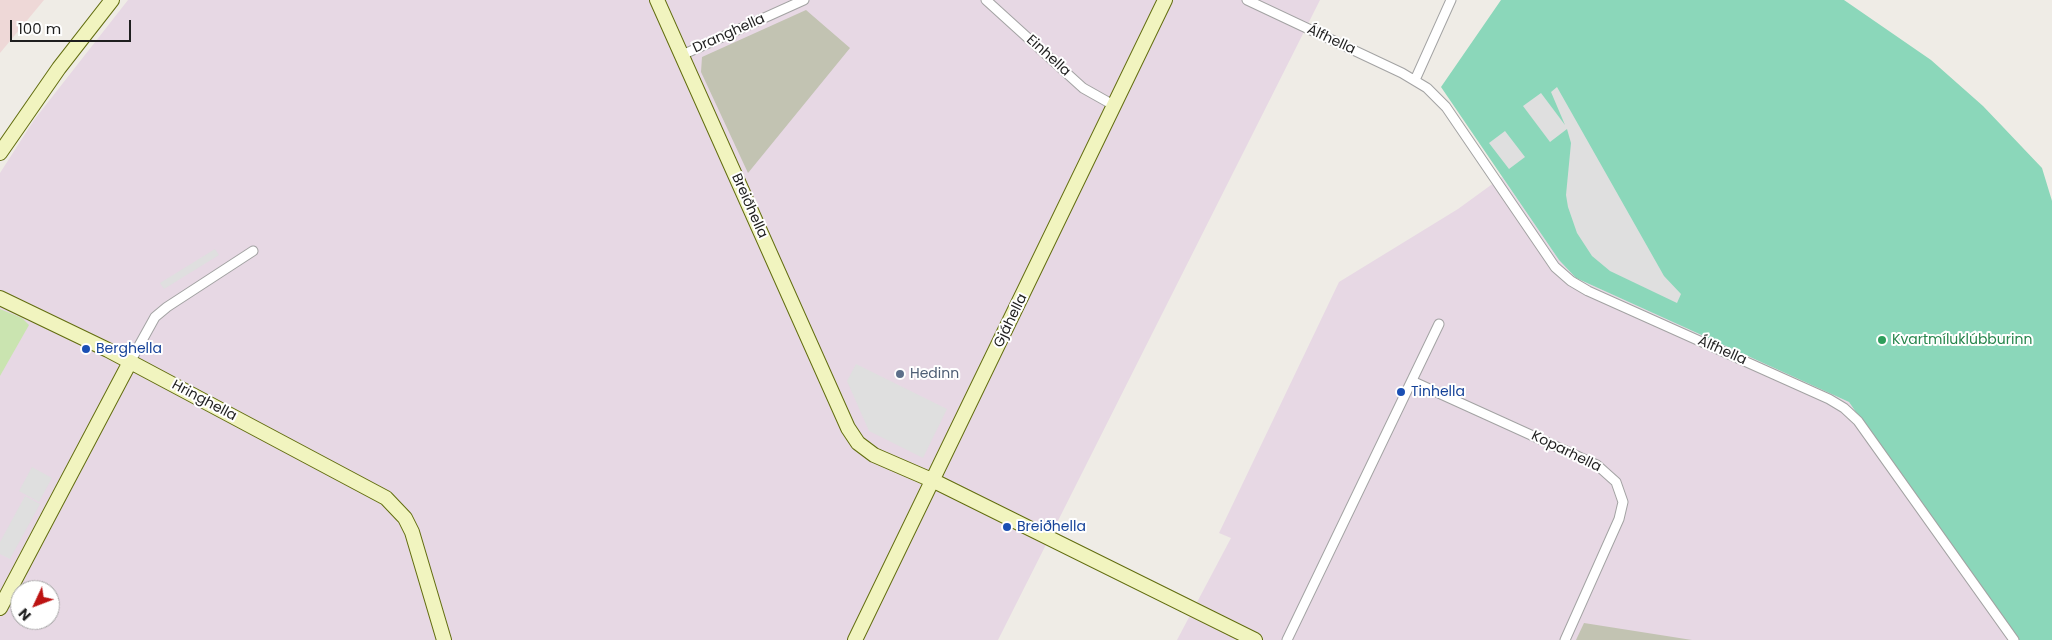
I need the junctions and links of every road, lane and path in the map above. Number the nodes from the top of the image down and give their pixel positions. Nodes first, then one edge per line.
1 (112, 0) edge
2 (657, 0) edge
3 (804, 0) edge
4 (986, 0) edge
5 (1165, 0) edge
6 (1247, 0) edge
7 (1451, 0) edge
8 (682, 55) junction
9 (1415, 80) junction
10 (1115, 106) junction
11 (0, 153) edge
12 (253, 252) dead end
13 (2, 299) edge
14 (1439, 324) dead end
15 (130, 362) junction
16 (1412, 381) junction
17 (934, 481) junction
18 (0, 608) edge
19 (444, 640) edge
20 (854, 640) edge
21 (1255, 640) edge
22 (1286, 640) edge
23 (1565, 640) edge
24 (2014, 640) edge

1 - 11 street
2 - 8 street, Breiðhella
3 - 8 street, Dranghella
4 - 10 street, Einhella
5 - 10 street, Gjáhella
6 - 9 street, Álfhella
7 - 9 street
8 - 17 street, Breiðhella
9 - 24 street, Álfhella
10 - 17 street, Gjáhella
12 - 15 street
13 - 15 street, Hringhella
14 - 16 street
15 - 18 street
15 - 19 street, Hringhella
16 - 22 street
16 - 23 street, Koparhella
17 - 20 street, Gjáhella
17 - 21 street, Breiðhella

